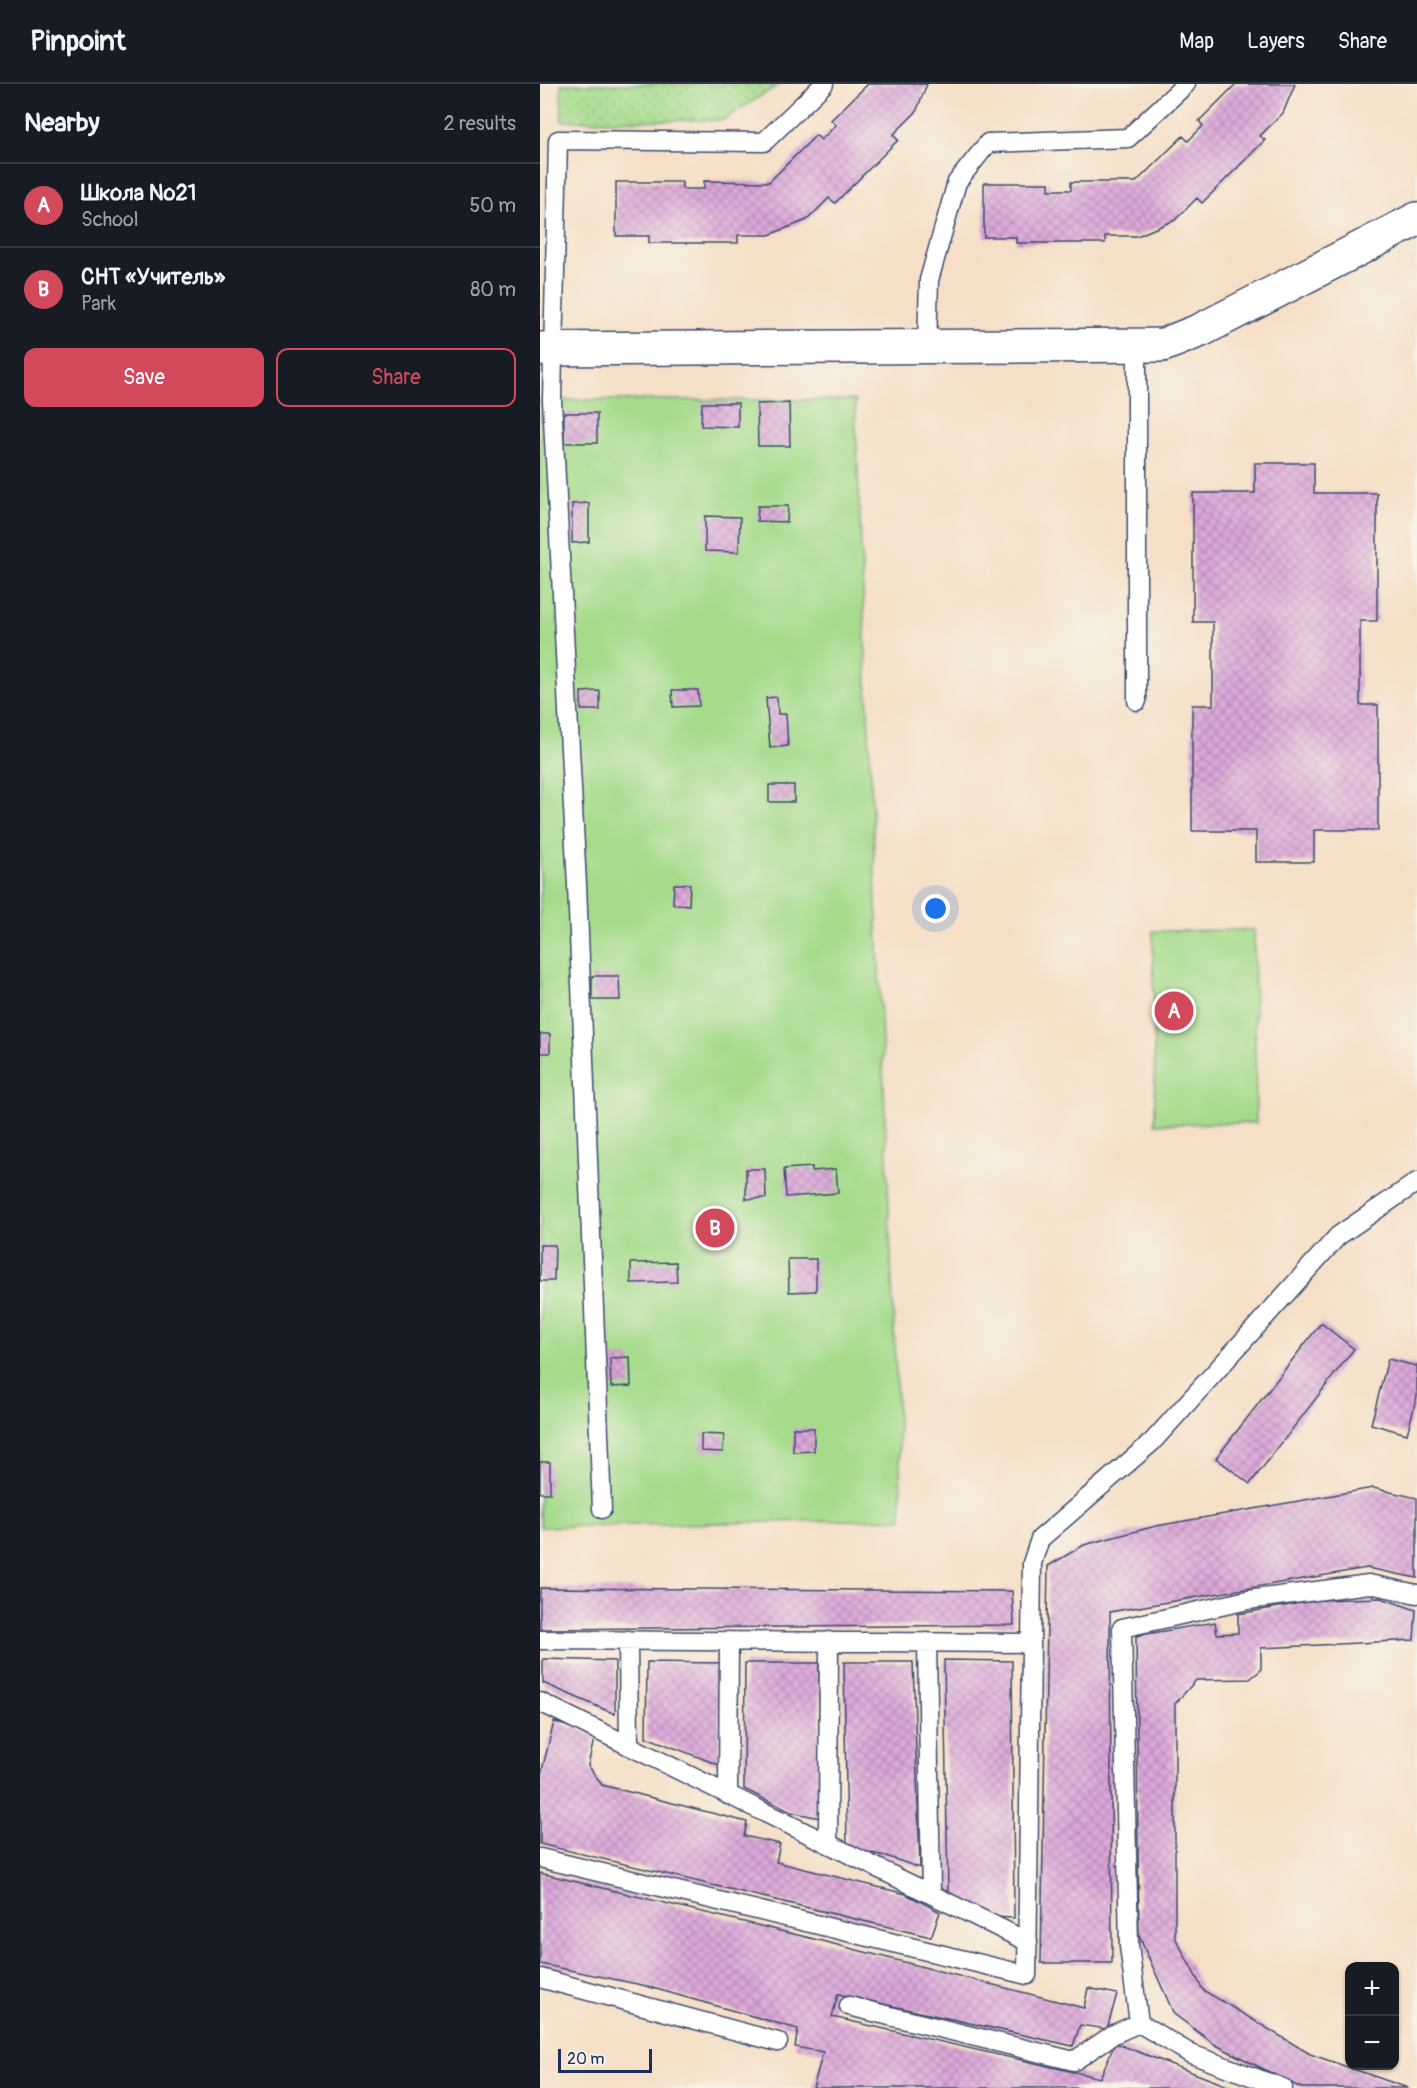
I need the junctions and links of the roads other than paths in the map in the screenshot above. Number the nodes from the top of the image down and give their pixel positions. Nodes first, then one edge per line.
1 (824, 84) edge
2 (1186, 84) edge
3 (1417, 219) edge
4 (927, 345) junction
5 (1137, 345) junction
6 (547, 349) edge
7 (1137, 701) dead end
8 (1417, 1182) edge
9 (602, 1509) dead end
10 (1417, 1594) edge
11 (540, 1640) edge
12 (628, 1640) junction
13 (729, 1641) junction
14 (829, 1641) junction
15 (927, 1642) junction
16 (1031, 1643) junction
17 (540, 1702) edge
18 (629, 1746) junction
19 (728, 1795) junction
20 (828, 1844) junction
21 (540, 1858) edge
22 (931, 1894) junction
23 (1028, 1942) junction
24 (540, 1978) edge
25 (849, 2006) dead end
26 (1139, 2023) junction
27 (778, 2042) dead end
28 (1283, 2088) edge

1 - 6 lane
2 - 4 lane
3 - 5 street
4 - 5 street
4 - 6 street
5 - 7 lane
6 - 9 lane
8 - 16 lane
10 - 26 lane
11 - 12 lane
12 - 13 lane
12 - 18 lane
13 - 14 lane
13 - 19 lane
14 - 15 lane
14 - 20 lane
15 - 16 lane
15 - 22 lane
16 - 23 lane
17 - 18 lane
18 - 19 lane
19 - 20 lane
20 - 22 lane
21 - 23 lane
22 - 23 lane
24 - 27 lane
25 - 26 lane
26 - 28 lane

